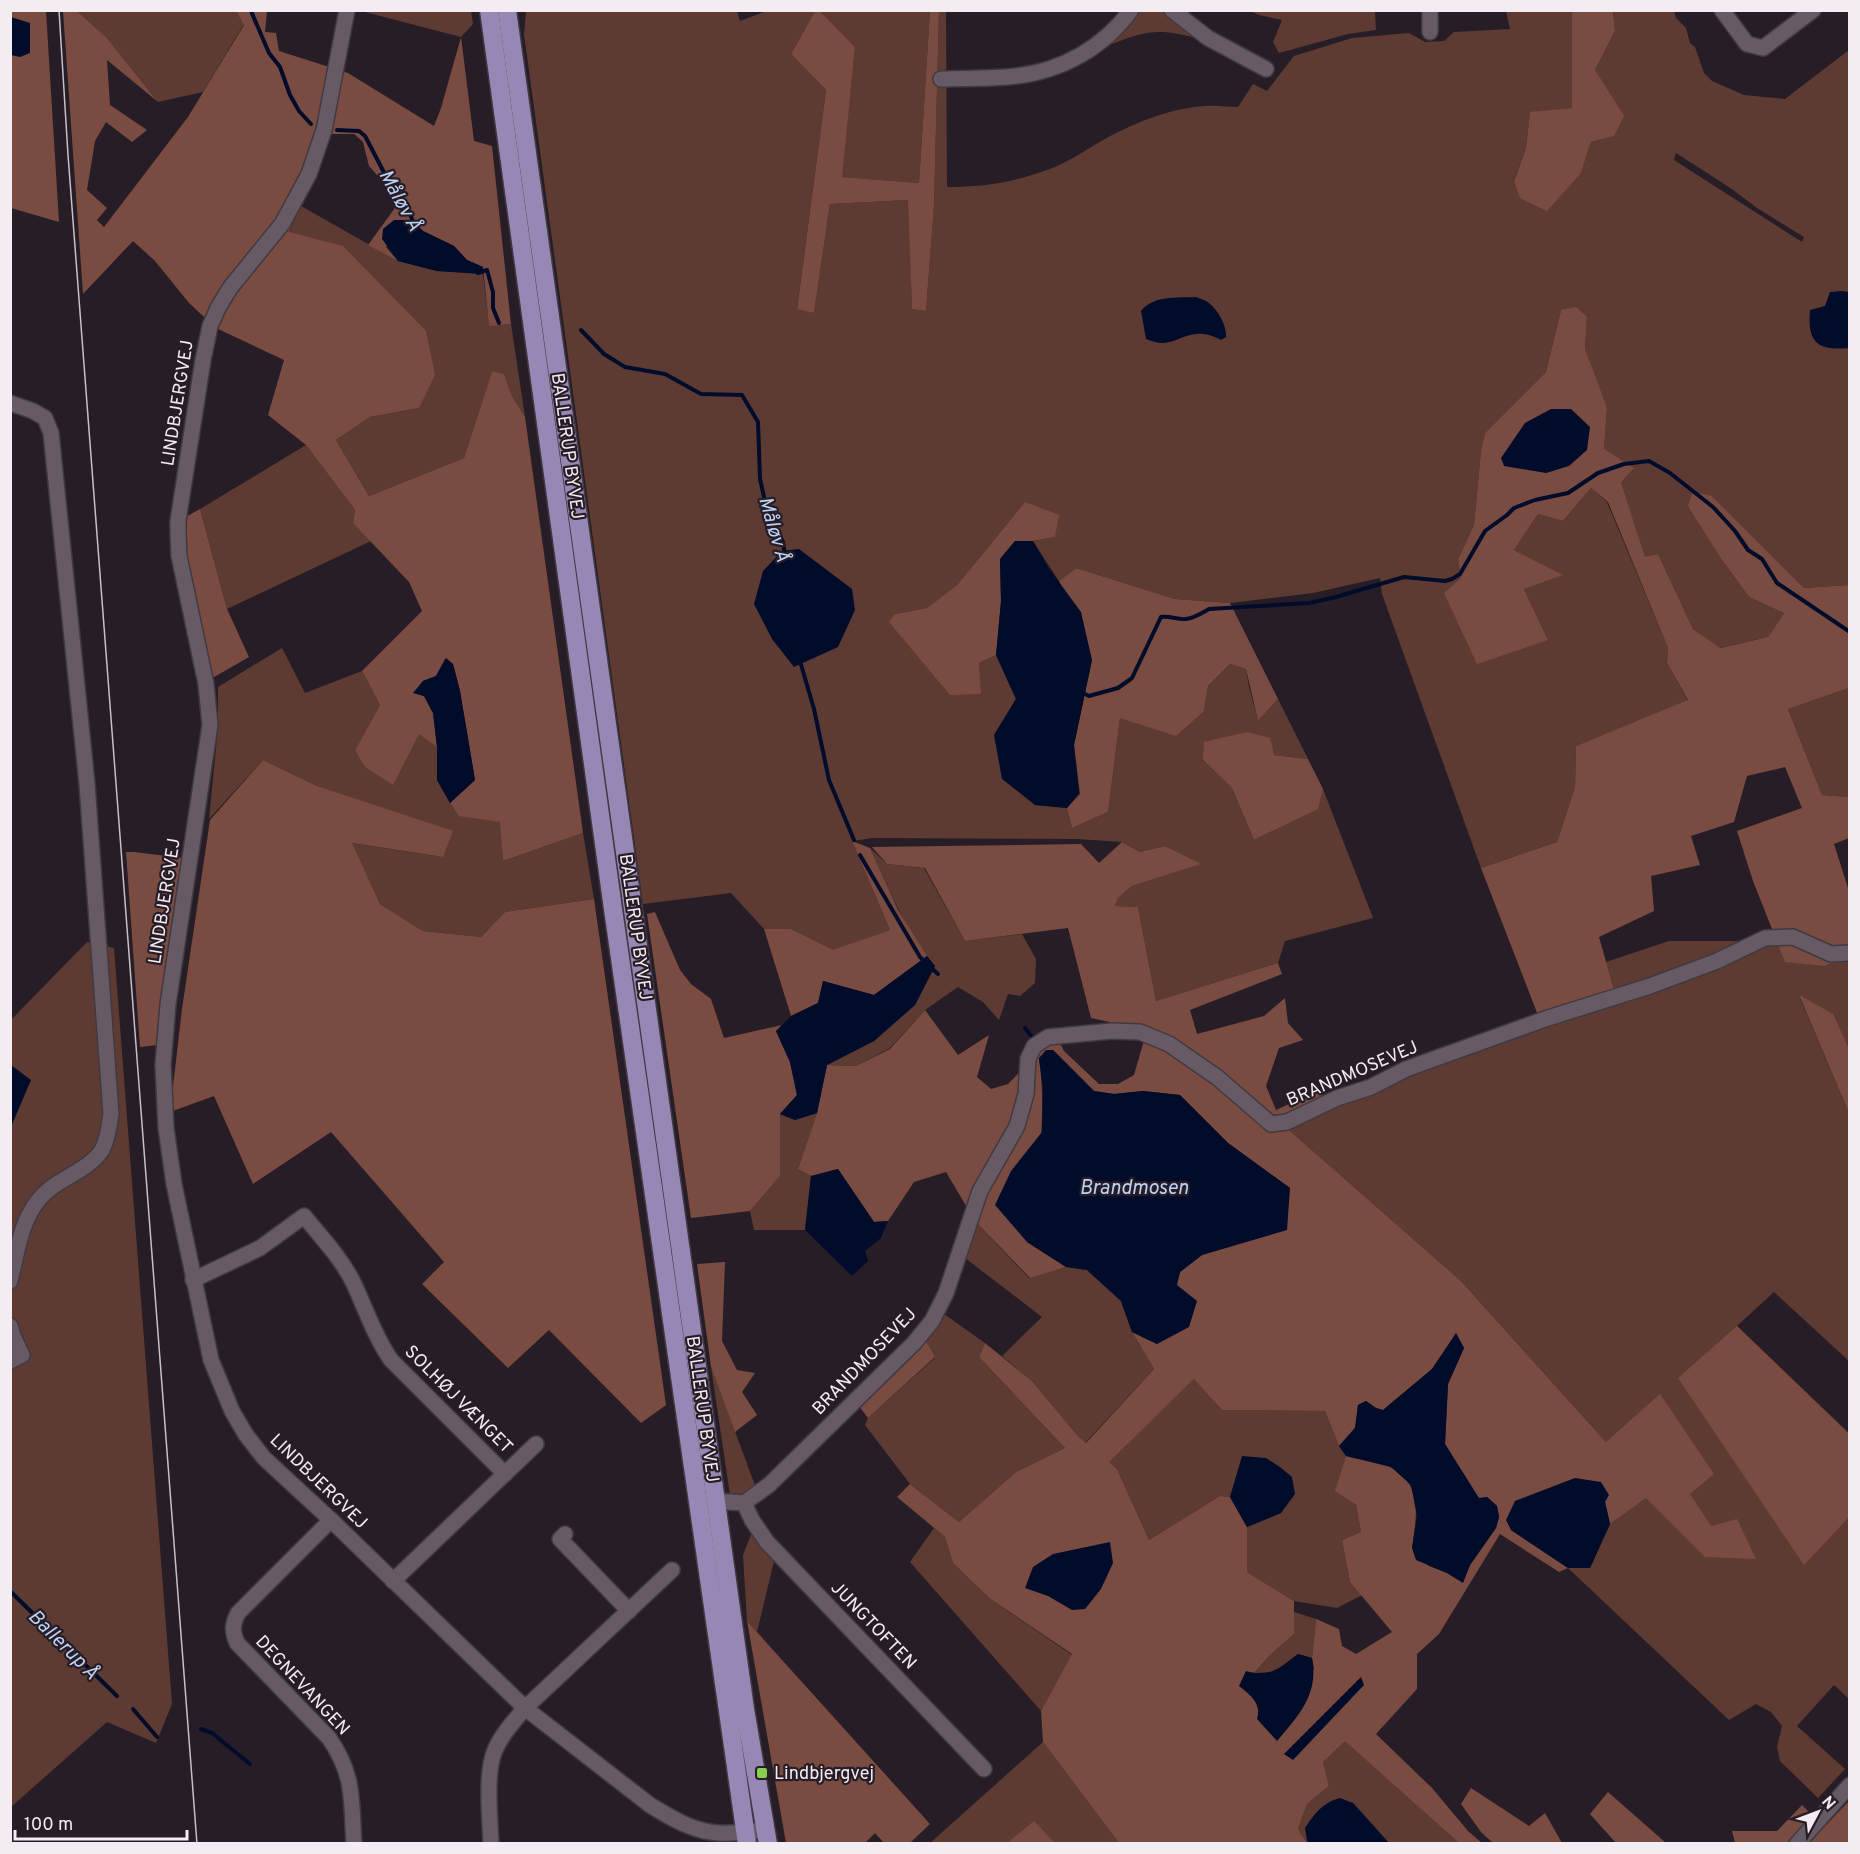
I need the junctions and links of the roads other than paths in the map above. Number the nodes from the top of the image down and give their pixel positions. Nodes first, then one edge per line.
1 (347, 10) edge
2 (489, 10) edge
3 (507, 10) edge
4 (1131, 10) edge
5 (1172, 10) edge
6 (1430, 10) edge
7 (1722, 10) edge
8 (1813, 10) edge
9 (1430, 32) dead end
10 (1266, 69) dead end
11 (941, 79) dead end
12 (10, 403) edge
13 (1850, 953) edge
14 (193, 1280) junction
15 (10, 1281) edge
16 (10, 1326) edge
17 (16, 1358) edge
18 (536, 1444) dead end
19 (505, 1474) junction
20 (716, 1502) junction
21 (744, 1503) junction
22 (331, 1520) junction
23 (565, 1534) dead end
24 (672, 1570) dead end
25 (393, 1581) junction
26 (629, 1611) junction
27 (525, 1708) junction
28 (984, 1769) dead end
29 (1850, 1785) edge
30 (746, 1837) edge
31 (767, 1837) edge
32 (718, 1838) edge
33 (354, 1844) edge
34 (491, 1844) edge
35 (1797, 1844) edge

1 - 14 street, LINDBJERGVEJ
2 - 30 main road, BALLERUP BYVEJ
3 - 20 main road, BALLERUP BYVEJ
4 - 11 street
5 - 10 street
6 - 9 street
7 - 8 street
12 - 15 street
13 - 21 street, BRANDMOSEVEJ
14 - 19 street, SOLHØJ VÆNGET
14 - 22 street, LINDBJERGVEJ
16 - 17 street
18 - 19 street, SOLHØJ VÆNGET
19 - 25 street, SOLHØJ VÆNGET
20 - 21 street
20 - 31 main road, BALLERUP BYVEJ
21 - 28 street, JUNGTOFTEN
22 - 25 street, LINDBJERGVEJ
22 - 33 street, DEGNEVANGEN
23 - 26 street
24 - 26 street
25 - 27 street, LINDBJERGVEJ
26 - 27 street
27 - 32 street, LINDBJERGVEJ
27 - 34 street
29 - 35 street
30 - 31 street, LINDBJERGVEJ
30 - 32 street, LINDBJERGVEJ

